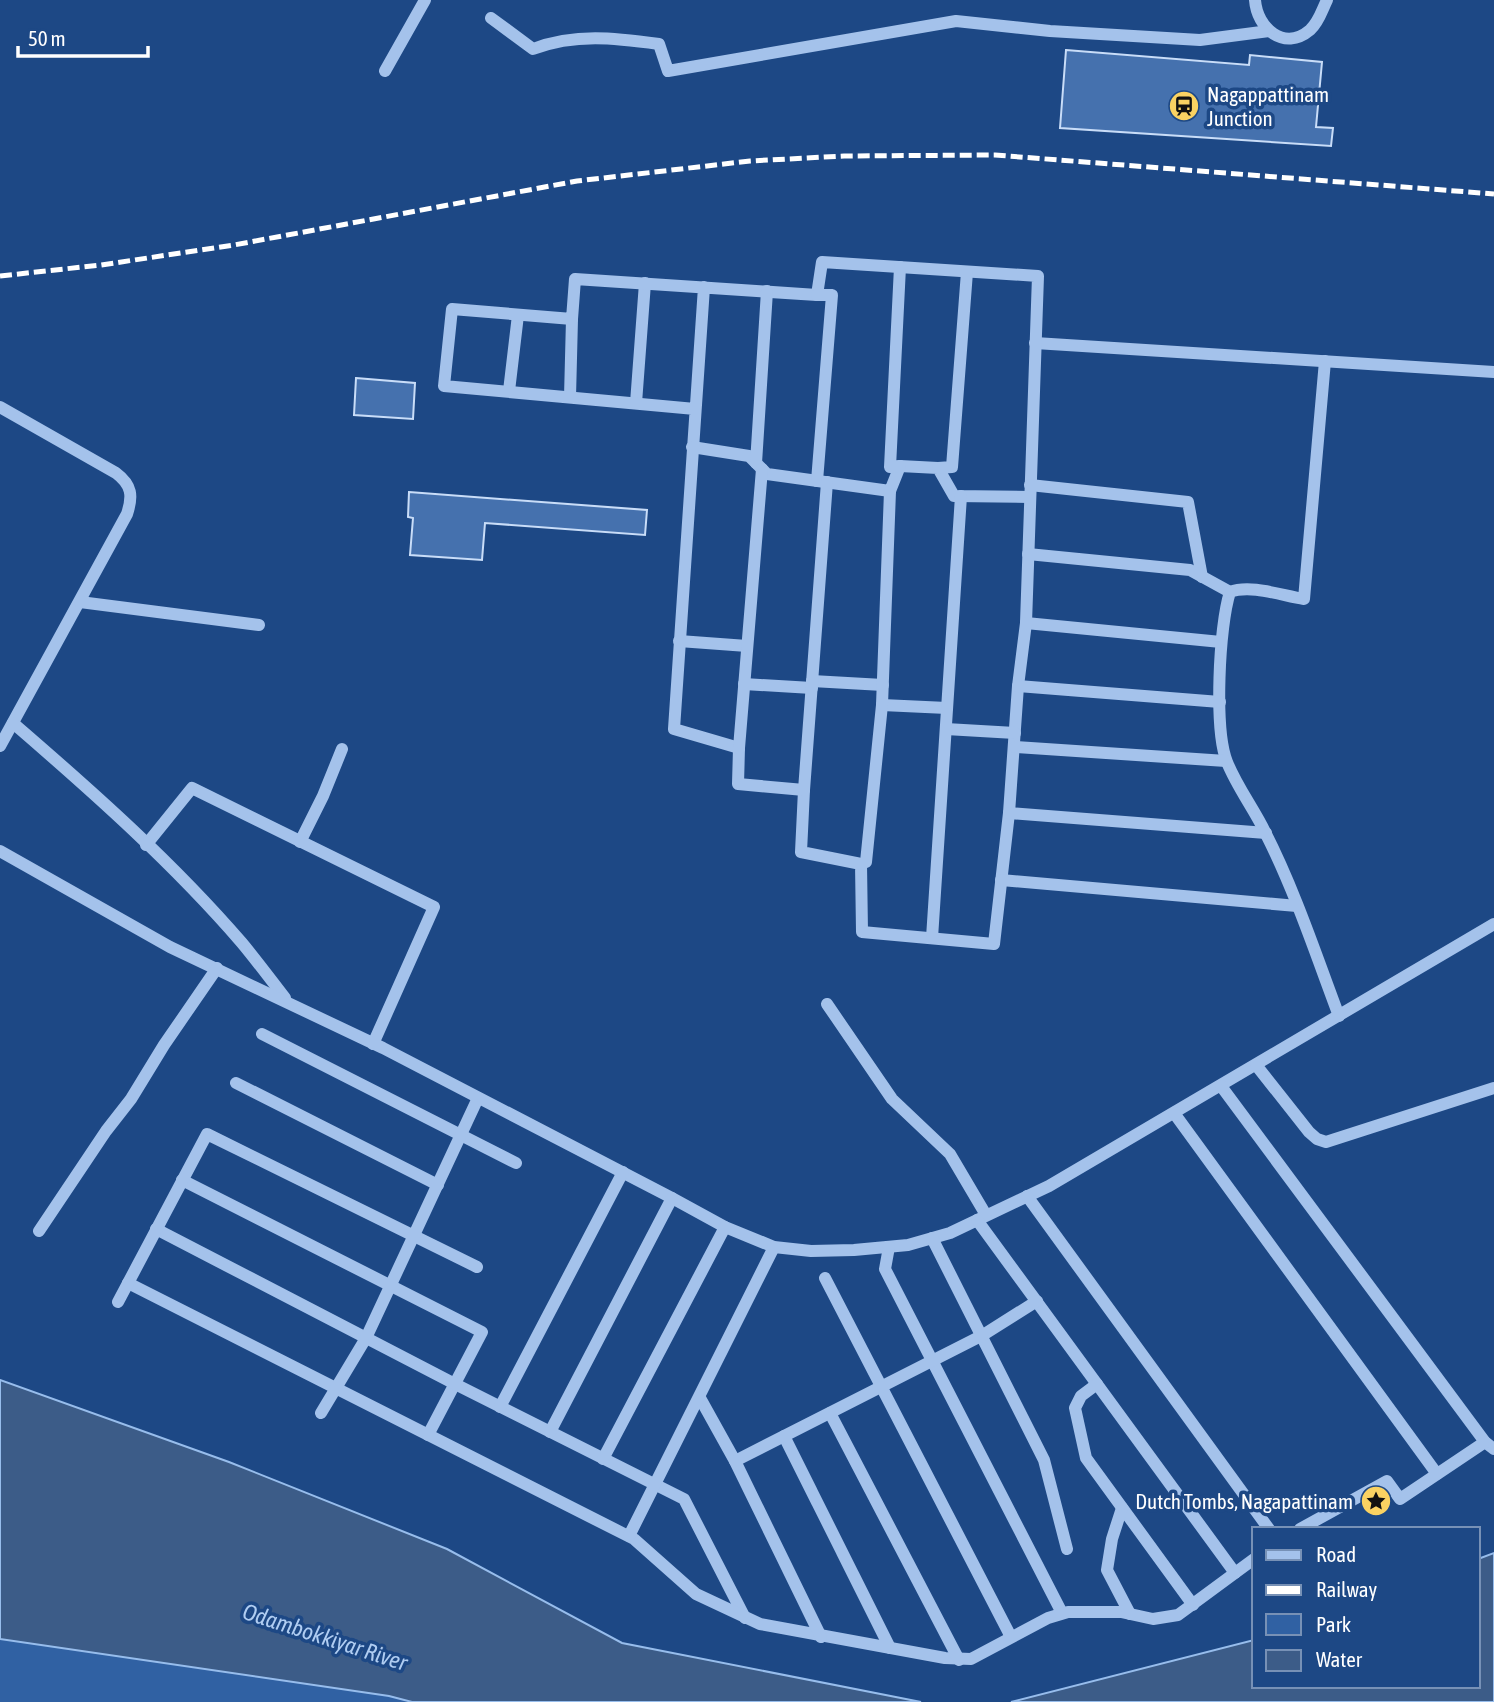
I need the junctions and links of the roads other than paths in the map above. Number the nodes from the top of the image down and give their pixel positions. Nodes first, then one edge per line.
1 (425, 0) edge
2 (1255, 0) edge
3 (1327, 0) edge
4 (491, 18) dead end
5 (1269, 31) junction
6 (384, 71) dead end
7 (900, 267) junction
8 (967, 272) junction
9 (645, 284) junction
10 (704, 287) junction
11 (767, 291) junction
12 (817, 295) junction
13 (518, 315) junction
14 (572, 319) junction
15 (1035, 343) junction
16 (1325, 361) junction
17 (1494, 372) edge
18 (509, 391) junction
19 (570, 397) junction
20 (636, 403) junction
21 (0, 407) edge
22 (695, 409) junction
23 (692, 447) junction
24 (759, 466) junction
25 (900, 466) junction
26 (938, 468) junction
27 (822, 482) junction
28 (890, 491) junction
29 (1030, 491) junction
30 (961, 496) junction
31 (1028, 554) junction
32 (1202, 577) junction
33 (1230, 593) junction
34 (80, 602) junction
35 (1026, 623) junction
36 (259, 625) dead end
37 (679, 641) junction
38 (1221, 642) junction
39 (747, 646) junction
40 (744, 684) junction
41 (812, 684) junction
42 (883, 685) junction
43 (1018, 685) junction
44 (1220, 702) junction
45 (882, 705) junction
46 (947, 708) junction
47 (13, 723) junction
48 (946, 729) junction
49 (1015, 733) junction
50 (0, 746) edge
51 (739, 747) junction
52 (1014, 747) junction
53 (342, 749) dead end
54 (1226, 761) junction
55 (804, 790) junction
56 (1009, 813) junction
57 (1266, 833) junction
58 (300, 842) junction
59 (146, 845) junction
60 (0, 851) edge
61 (861, 864) junction
62 (1001, 880) junction
63 (1297, 906) junction
64 (1494, 925) edge
65 (932, 938) junction
66 (217, 968) junction
67 (288, 1002) junction
68 (827, 1004) dead end
69 (1339, 1016) junction
70 (262, 1034) dead end
71 (373, 1044) junction
72 (1256, 1065) junction
73 (236, 1083) dead end
74 (1221, 1086) junction
75 (1494, 1088) edge
76 (478, 1098) junction
77 (1174, 1113) junction
78 (461, 1135) junction
79 (516, 1163) dead end
80 (623, 1172) junction
81 (182, 1180) junction
82 (438, 1185) junction
83 (1027, 1196) junction
84 (673, 1198) junction
85 (982, 1217) junction
86 (725, 1227) junction
87 (156, 1229) junction
88 (39, 1231) dead end
89 (414, 1236) junction
90 (932, 1238) junction
91 (774, 1247) junction
92 (889, 1247) junction
93 (477, 1267) dead end
94 (825, 1278) dead end
95 (128, 1283) junction
96 (391, 1285) junction
97 (1037, 1301) junction
98 (118, 1302) dead end
99 (983, 1335) junction
100 (366, 1338) junction
101 (933, 1361) junction
102 (455, 1384) junction
103 (1097, 1384) junction
104 (881, 1387) junction
105 (336, 1388) junction
106 (700, 1398) junction
107 (500, 1407) junction
108 (321, 1413) dead end
109 (830, 1413) junction
110 (550, 1432) junction
111 (428, 1435) junction
112 (785, 1436) junction
113 (1490, 1445) edge
114 (603, 1459) junction
115 (735, 1461) junction
116 (1437, 1474) junction
117 (655, 1485) junction
118 (1122, 1508) junction
119 (1268, 1527) edge
120 (1304, 1527) edge
121 (629, 1536) junction
122 (1067, 1549) dead end
123 (1252, 1560) edge
124 (1235, 1573) junction
125 (1193, 1605) junction
126 (1062, 1613) junction
127 (1130, 1614) junction
128 (745, 1618) junction
129 (821, 1637) junction
130 (1011, 1637) junction
131 (890, 1648) junction
132 (959, 1660) junction

1 - 6 street
2 - 5 street
3 - 5 street
4 - 5 street
7 - 8 street
7 - 12 street
7 - 25 street
8 - 15 street
8 - 26 street
9 - 10 street
9 - 14 street
9 - 20 street
10 - 11 street
10 - 22 street
11 - 12 street
11 - 24 street
12 - 27 street
13 - 14 street
13 - 18 street
13 - 18 street
14 - 19 street
15 - 16 street
15 - 29 street
16 - 17 street
16 - 33 street
18 - 19 street
19 - 20 street
20 - 22 street
21 - 34 street
22 - 23 street
23 - 24 street
23 - 37 street
24 - 27 street
24 - 39 street
25 - 26 street
25 - 28 street
26 - 30 street
27 - 28 street
27 - 41 street
28 - 42 street
29 - 30 street
29 - 31 street
29 - 32 street
30 - 46 street
31 - 32 street
31 - 35 street
32 - 33 street
33 - 38 street
34 - 36 street
34 - 47 street
35 - 38 street
35 - 43 street
37 - 39 street
37 - 51 street
38 - 44 street
39 - 40 street
40 - 41 street
40 - 51 street
41 - 42 street
41 - 55 street
42 - 45 street
43 - 44 street
43 - 49 street
44 - 54 street
45 - 46 street
45 - 61 street
46 - 48 street
47 - 50 street
47 - 59 street
48 - 49 street
48 - 65 street
49 - 52 street
51 - 55 street
52 - 54 street
52 - 56 street
53 - 58 street
54 - 57 street
55 - 61 street
56 - 57 street
56 - 62 street
57 - 63 street
58 - 59 street
58 - 71 street
59 - 67 street
60 - 66 street
61 - 65 street
62 - 63 street
62 - 65 street
63 - 69 street
64 - 69 street
66 - 67 street
66 - 88 street
67 - 71 street
68 - 85 street
69 - 72 street
70 - 78 street
71 - 76 street
72 - 74 street
72 - 75 street
73 - 82 street
74 - 77 street
74 - 113 street
76 - 78 street
76 - 80 street
77 - 83 street
77 - 116 street
78 - 79 street
78 - 82 street
80 - 84 street
80 - 107 street
81 - 87 street
81 - 89 street
81 - 96 street
82 - 89 street
83 - 85 street
83 - 119 street
84 - 86 street
84 - 110 street
85 - 90 street
85 - 97 street
86 - 91 street
86 - 114 street
87 - 95 street
87 - 100 street
89 - 93 street
89 - 96 street
90 - 92 street
90 - 99 street
91 - 92 street
91 - 106 street
92 - 101 street
94 - 104 street
95 - 98 street
95 - 105 street
96 - 100 street
96 - 102 street
97 - 99 street
97 - 103 street
99 - 101 street
99 - 122 street
100 - 102 street
100 - 105 street
101 - 104 street
101 - 126 street
102 - 107 street
102 - 111 street
103 - 118 street
103 - 124 street
104 - 109 street
104 - 130 street
105 - 108 street
105 - 111 street
106 - 115 street
106 - 117 street
107 - 110 street
109 - 112 street
109 - 132 street
110 - 114 street
111 - 121 street
112 - 115 street
112 - 131 street
113 - 116 street
114 - 117 street
115 - 129 street
116 - 120 street
117 - 121 street
117 - 128 street
118 - 125 street
118 - 127 street
121 - 128 street
123 - 124 street
124 - 125 street
125 - 127 street
126 - 127 street
126 - 130 street
128 - 129 street
129 - 131 street
130 - 132 street
131 - 132 street

